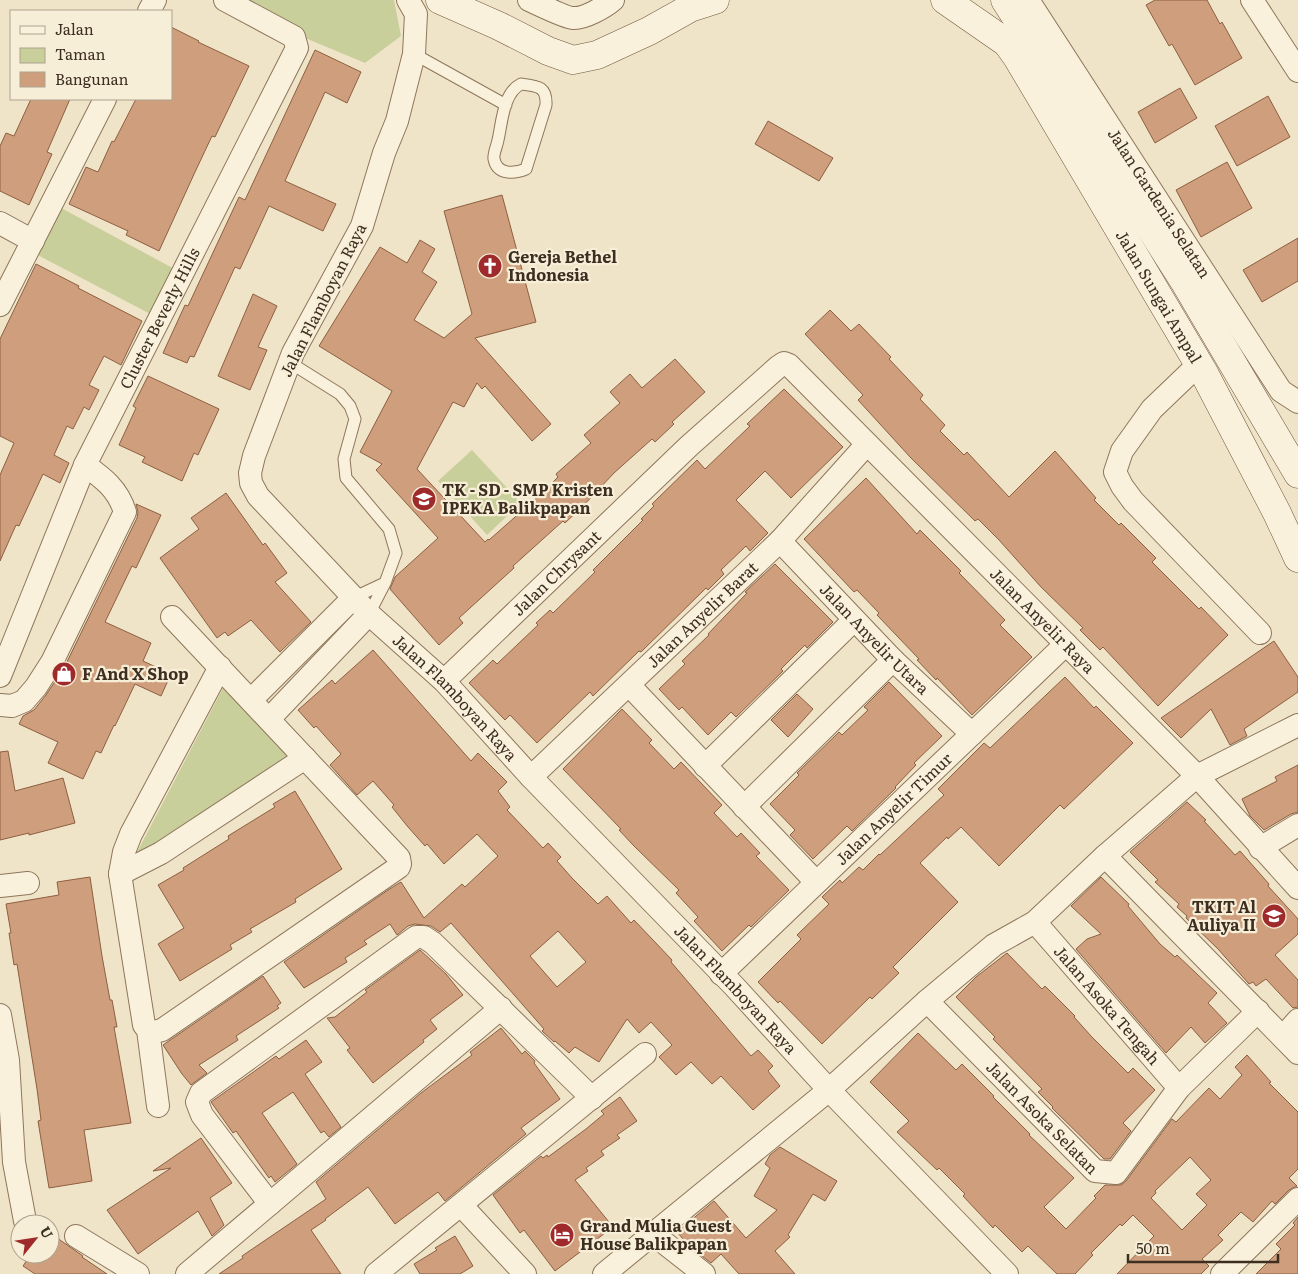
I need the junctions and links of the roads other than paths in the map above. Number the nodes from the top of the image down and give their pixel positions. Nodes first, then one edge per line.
1 (225, 0) edge
2 (528, 0) edge
3 (613, 0) edge
4 (715, 0) edge
5 (944, 0) edge
6 (1005, 0) edge
7 (1028, 0) edge
8 (1252, 0) edge
9 (446, 2) edge
10 (412, 7) edge
11 (414, 54) junction
12 (1298, 71) edge
13 (104, 100) edge
14 (506, 105) junction
15 (0, 223) edge
16 (33, 241) junction
17 (0, 305) edge
18 (289, 362) junction
19 (781, 364) joint
20 (1199, 364) junction
21 (1298, 402) edge
22 (867, 444) junction
23 (85, 465) junction
24 (1298, 474) edge
25 (780, 541) junction
26 (1298, 558) edge
27 (385, 583) junction
28 (353, 598) junction
29 (369, 614) junction
30 (172, 617) dead end
31 (854, 620) junction
32 (1260, 633) dead end
33 (1066, 644) junction
34 (893, 660) junction
35 (220, 668) junction
36 (0, 676) edge
37 (444, 681) junction
38 (628, 685) junction
39 (251, 700) junction
40 (0, 705) edge
41 (269, 719) junction
42 (1298, 725) edge
43 (972, 734) junction
44 (305, 758) junction
45 (705, 766) junction
46 (1197, 776) junction
47 (531, 777) junction
48 (744, 807) junction
49 (1298, 825) edge
50 (1260, 848) junction
51 (1105, 856) junction
52 (120, 874) junction
53 (816, 882) junction
54 (28, 883) dead end
55 (0, 886) edge
56 (1298, 888) edge
57 (1035, 922) junction
58 (721, 974) junction
59 (927, 1001) junction
60 (501, 1008) junction
61 (1258, 1011) junction
62 (0, 1015) edge
63 (1298, 1020) edge
64 (148, 1030) junction
65 (1290, 1045) edge
66 (646, 1054) dead end
67 (1179, 1088) junction
68 (829, 1090) junction
69 (592, 1098) junction
70 (158, 1106) dead end
71 (7, 1163) edge
72 (1298, 1199) edge
73 (270, 1204) junction
74 (461, 1205) junction
75 (23, 1214) edge
76 (653, 1234) junction
77 (76, 1236) dead end
78 (138, 1274) edge
79 (187, 1274) edge
80 (376, 1274) edge
81 (525, 1274) edge
82 (604, 1274) edge
83 (704, 1274) edge
84 (1007, 1274) edge
85 (1222, 1274) edge

1 - 23 street, Cluster Beverly Hills
2 - 3 street
4 - 9 main road
5 - 20 main road, Jalan Sungai Ampal
6 - 24 main road, Jalan Sungai Ampal
7 - 21 street, Jalan Gardenia Selatan
8 - 12 street
9 - 10 street, Jalan Flamboyan Raya
10 - 11 street, Jalan Flamboyan Raya
11 - 14 lane
11 - 18 street, Jalan Flamboyan Raya
13 - 16 street
14 - 14 lane
15 - 16 street
16 - 17 street
18 - 27 lane
18 - 28 street, Jalan Flamboyan Raya
19 - 22 street, Jalan Anyelir Raya
19 - 37 street, Jalan Chrysant
20 - 26 main road, Jalan Sungai Ampal
20 - 32 street
22 - 25 street, Jalan Anyelir Barat
22 - 33 street, Jalan Anyelir Raya
23 - 36 street, Cluster Beverly Hills
23 - 40 street
25 - 31 street, Jalan Anyelir Utara
25 - 38 street, Jalan Anyelir Barat
27 - 28 lane
27 - 29 lane
28 - 29 street, Jalan Flamboyan Raya
28 - 39 street
29 - 37 street, Jalan Flamboyan Raya
29 - 41 street
30 - 35 street
31 - 34 street, Jalan Anyelir Utara
31 - 45 street
33 - 43 street, Jalan Anyelir Timur
33 - 46 street, Jalan Anyelir Raya
34 - 43 street, Jalan Anyelir Utara
34 - 48 street
35 - 39 street
35 - 52 street
37 - 47 street, Jalan Flamboyan Raya
38 - 45 street
38 - 47 street, Jalan Anyelir Barat
39 - 41 street
41 - 44 street
42 - 46 street
43 - 53 street, Jalan Anyelir Timur
44 - 52 street
44 - 64 street
45 - 48 street
46 - 50 street, Jalan Anyelir Raya
46 - 51 street
47 - 58 street, Jalan Flamboyan Raya
48 - 53 street
49 - 50 street
50 - 56 street, Jalan Anyelir Raya
51 - 57 street
51 - 61 street
52 - 64 street
53 - 58 street, Jalan Anyelir Timur
54 - 55 street
57 - 59 street
57 - 67 street, Jalan Asoka Tengah
58 - 68 street, Jalan Flamboyan Raya
59 - 67 street, Jalan Asoka Selatan
59 - 68 street
60 - 69 street
60 - 73 street
60 - 73 street
61 - 65 street
61 - 67 street, Jalan Asoka Selatan
62 - 71 street
63 - 65 street
64 - 70 street
66 - 69 street
68 - 76 street
68 - 84 street, Jalan Flamboyan Raya
69 - 74 street
71 - 75 street
72 - 85 street
73 - 79 street
74 - 80 street
74 - 81 street
76 - 82 street
76 - 83 street
77 - 78 street

